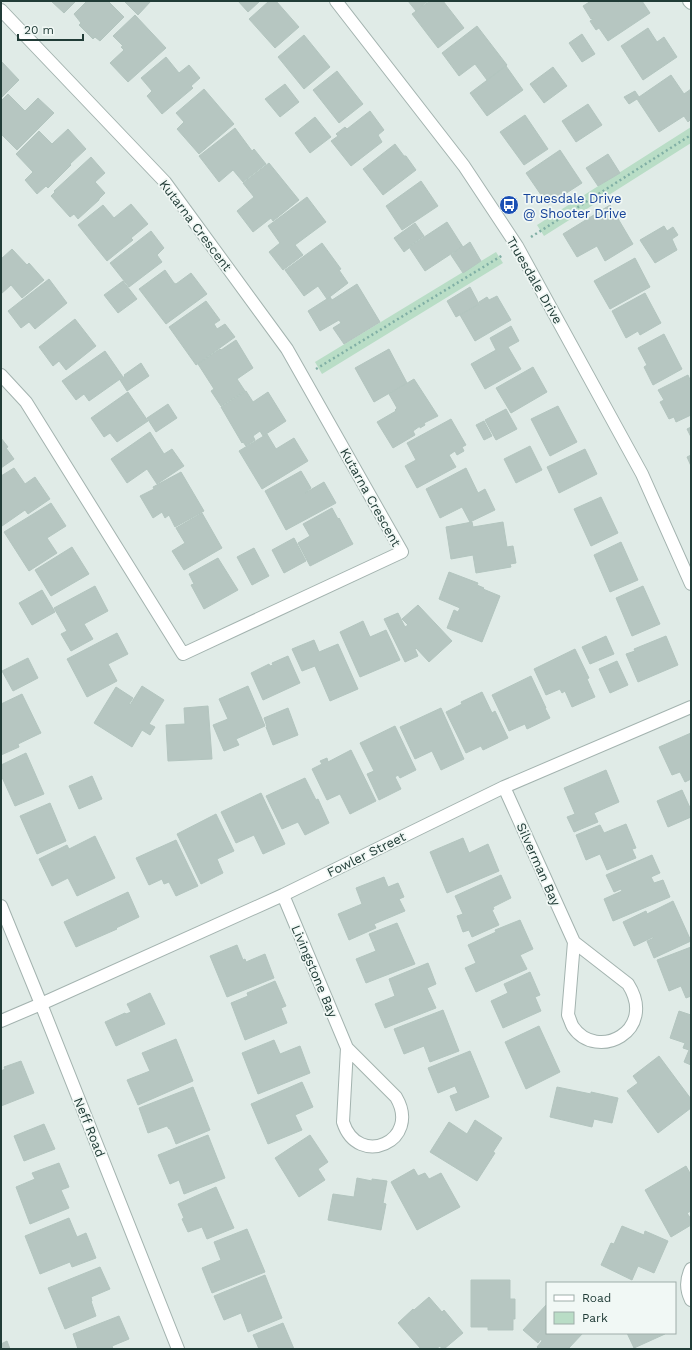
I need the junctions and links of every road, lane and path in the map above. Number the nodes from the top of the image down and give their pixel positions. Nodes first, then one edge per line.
1 (336, 1) edge
2 (1, 10) edge
3 (691, 135) edge
4 (541, 231) dead end
5 (500, 257) dead end
6 (1, 375) edge
7 (303, 377) junction
8 (691, 584) edge
9 (691, 707) edge
10 (504, 787) junction
11 (283, 895) junction
12 (1, 906) edge
13 (574, 942) junction
14 (41, 1004) junction
15 (1, 1021) edge
16 (347, 1048) junction
17 (691, 1269) edge
18 (691, 1300) edge
19 (178, 1349) edge

1 - 8 street, Truesdale Drive
2 - 7 street, Kutarna Crescent
3 - 4 path
5 - 7 path
6 - 7 street, Kutarna Crescent
9 - 10 street, Fowler Street
10 - 11 street, Fowler Street
10 - 13 street, Silverman Bay
11 - 14 street, Fowler Street
11 - 16 street, Livingstone Bay
12 - 14 street, Neff Road
13 - 13 street, Silverman Bay
14 - 15 street, Fowler Street
14 - 19 street, Neff Road
16 - 16 street, Livingstone Bay
17 - 18 street

